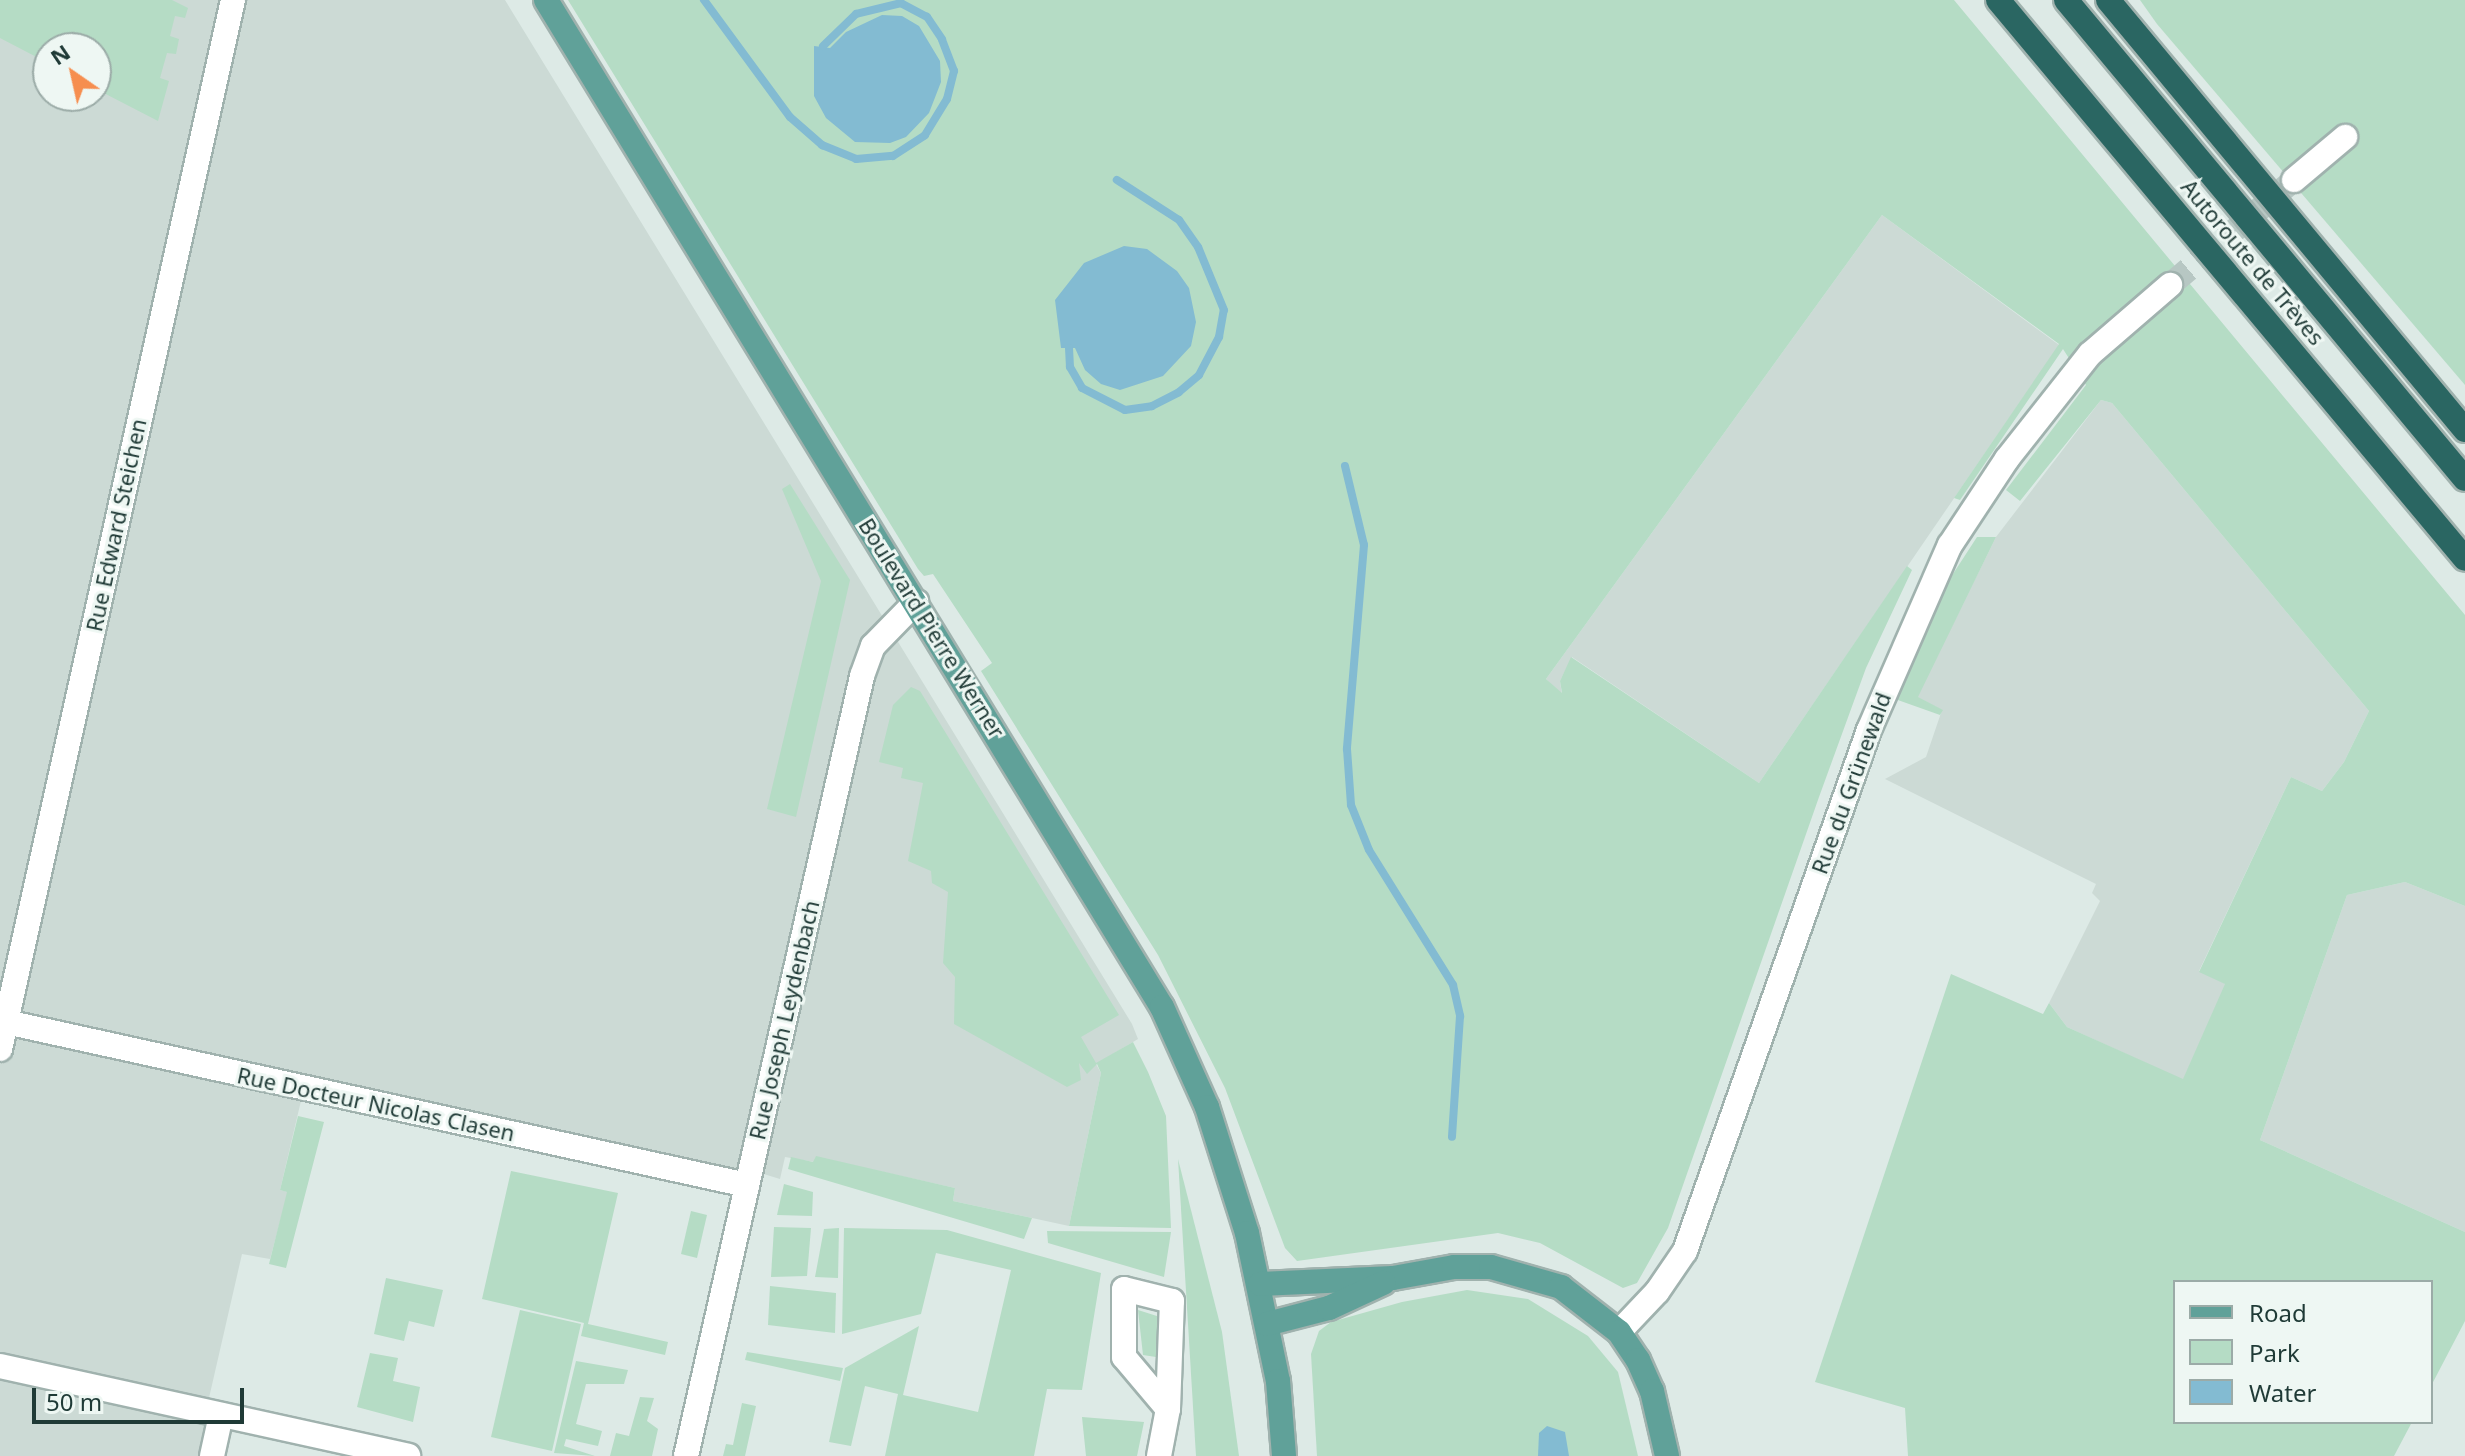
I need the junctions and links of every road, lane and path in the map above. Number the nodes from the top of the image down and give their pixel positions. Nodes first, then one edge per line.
1 (233, 0) edge
2 (546, 0) edge
3 (1998, 0) edge
4 (2066, 0) edge
5 (2108, 0) edge
6 (2345, 137) dead end
7 (2294, 180) tunnel mouth
8 (2170, 285) tunnel mouth
9 (2465, 430) edge
10 (2465, 479) edge
11 (2465, 559) edge
12 (916, 602) junction
13 (6, 1022) junction
14 (0, 1049) edge
15 (747, 1185) junction
16 (1393, 1278) junction
17 (1260, 1284) junction
18 (1267, 1324) junction
19 (1619, 1332) junction
20 (0, 1366) edge
21 (1168, 1409) dead end
22 (221, 1415) junction
23 (212, 1456) edge
24 (408, 1456) edge
25 (686, 1456) edge
26 (1159, 1456) edge
27 (1284, 1456) edge
28 (1667, 1456) edge

1 - 13 street, Rue Edward Steichen
2 - 12 main road, Boulevard Pierre Werner
3 - 11 highway, Autoroute de Trèves
4 - 10 highway, Autoroute de Trèves
5 - 9 highway
6 - 7 street
8 - 19 street, Rue du Grünewald
12 - 15 street, Rue Joseph Leydenbach
12 - 17 main road, Boulevard Pierre Werner
13 - 14 street, Rue Edward Steichen
13 - 15 street, Rue Docteur Nicolas Clasen
15 - 25 street, Rue Joseph Leydenbach
16 - 17 main road
16 - 18 main road
16 - 19 main road
17 - 18 main road, Boulevard Pierre Werner
18 - 27 main road, Boulevard Pierre Werner
19 - 28 main road
20 - 22 street
21 - 26 street
22 - 23 street
22 - 24 street

